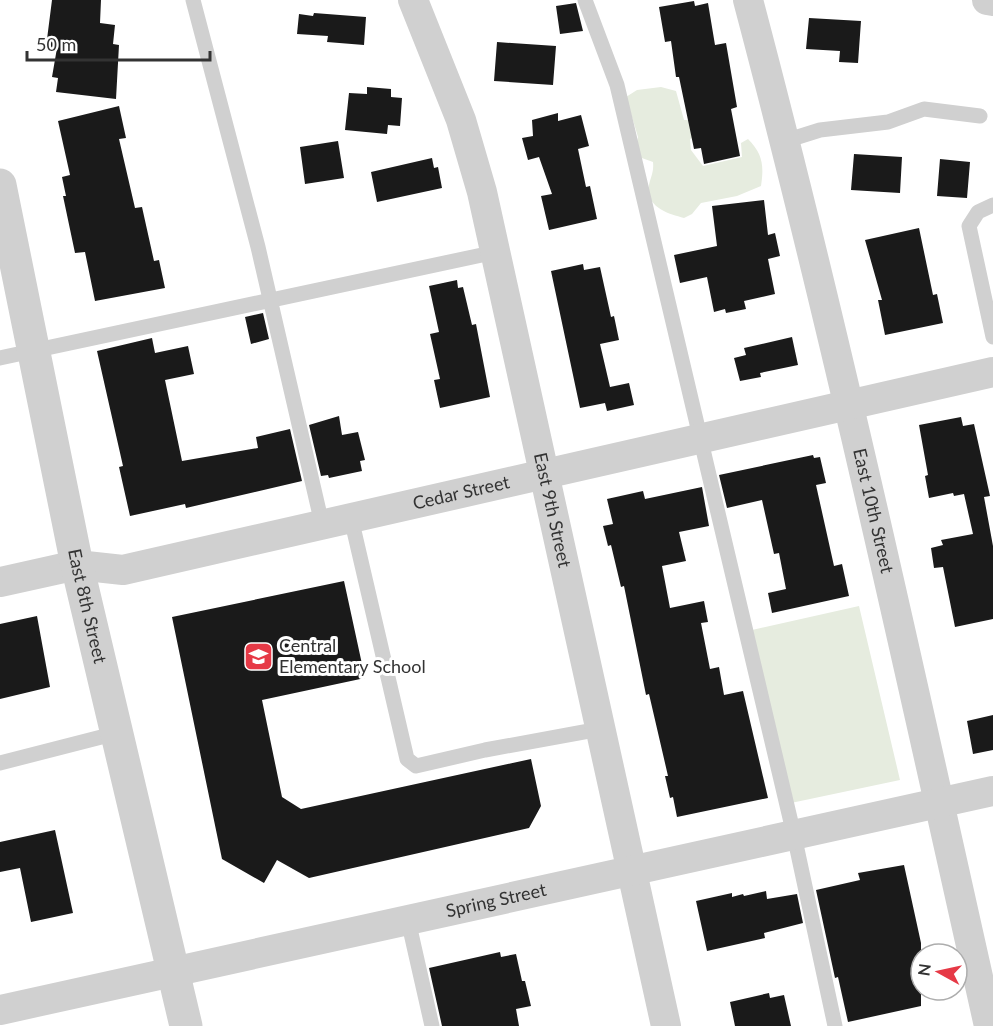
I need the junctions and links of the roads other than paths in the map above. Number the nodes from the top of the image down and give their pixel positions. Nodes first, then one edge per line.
1 (193, 0) edge
2 (413, 0) edge
3 (585, 0) edge
4 (748, 0) edge
5 (987, 0) edge
6 (993, 1) edge
7 (980, 116) dead end
8 (785, 141) junction
9 (0, 186) edge
10 (993, 205) edge
11 (496, 252) junction
12 (270, 300) junction
13 (993, 337) edge
14 (33, 350) junction
15 (0, 358) edge
16 (993, 372) edge
17 (849, 406) junction
18 (699, 439) junction
19 (545, 474) junction
20 (351, 518) junction
21 (322, 525) junction
22 (77, 565) junction
23 (0, 582) edge
24 (600, 729) junction
25 (117, 733) junction
26 (0, 763) edge
27 (993, 791) edge
28 (939, 803) junction
29 (794, 835) junction
30 (631, 871) junction
31 (408, 920) junction
32 (173, 972) junction
33 (0, 1010) edge
34 (186, 1026) edge
35 (432, 1026) edge
36 (666, 1026) edge
37 (835, 1026) edge
38 (989, 1026) edge

1 - 12 lane
2 - 11 street, East 9th Street
3 - 18 lane
4 - 8 street, East 10th Street
5 - 6 street
7 - 8 lane
8 - 17 street, East 10th Street
9 - 14 street, East 8th Street
10 - 13 lane
11 - 12 lane
11 - 19 street, East 9th Street
12 - 14 lane
12 - 21 lane
14 - 15 lane
14 - 22 street, East 8th Street
16 - 17 street, Cedar Street
17 - 18 street, Cedar Street
17 - 28 street, East 10th Street
18 - 19 street, Cedar Street
18 - 29 lane
19 - 20 street, Cedar Street
19 - 24 street, East 9th Street
20 - 21 street, Cedar Street
20 - 24 lane
21 - 22 street, Cedar Street
22 - 23 street, Cedar Street
22 - 25 street, East 8th Street
24 - 30 street, East 9th Street
25 - 26 lane
25 - 32 street, East 8th Street
27 - 28 street, Spring Street
28 - 29 street, Spring Street
28 - 38 street, East 10th Street
29 - 30 street, Spring Street
29 - 37 lane
30 - 31 street, Spring Street
30 - 36 street, East 9th Street
31 - 32 street, Spring Street
31 - 35 lane
32 - 33 street, Spring Street
32 - 34 street, East 8th Street

